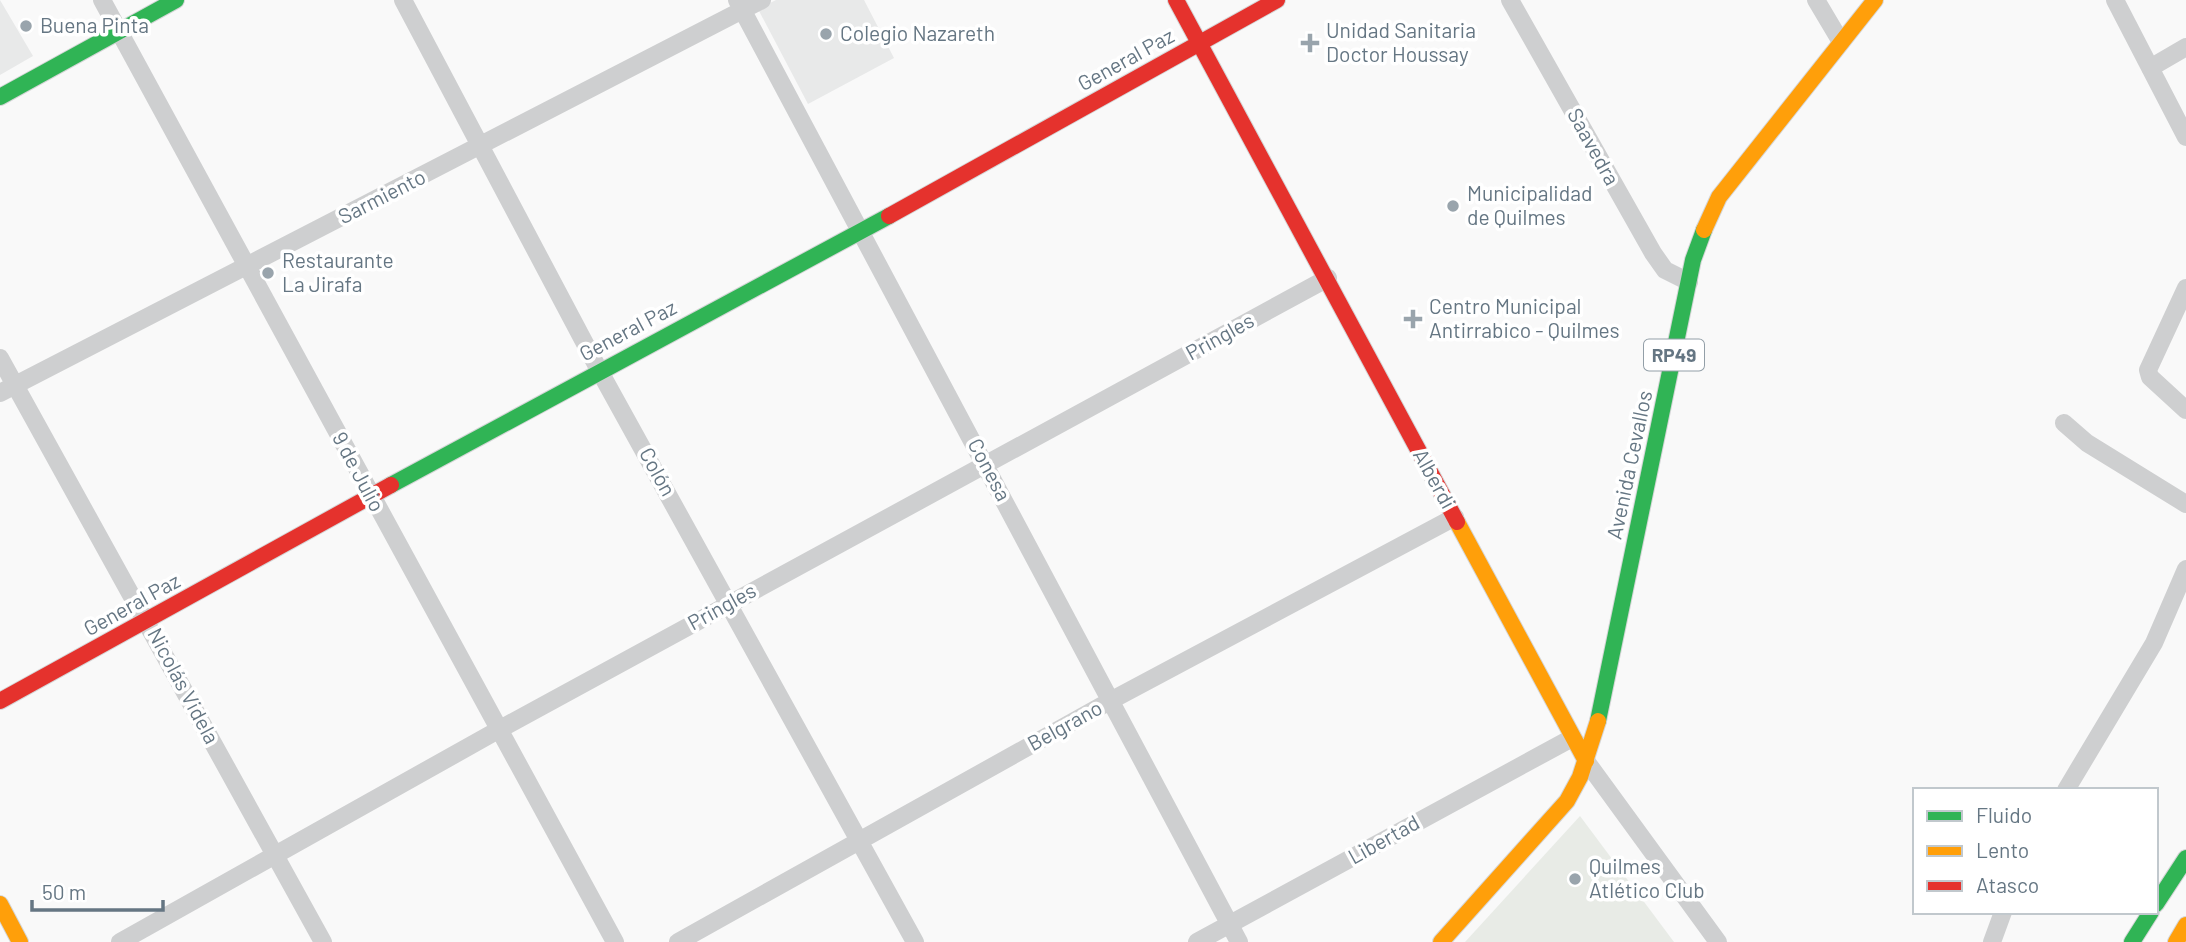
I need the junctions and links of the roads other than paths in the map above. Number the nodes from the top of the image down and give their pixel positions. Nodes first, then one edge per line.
1 (102, 0) edge
2 (176, 0) edge
3 (402, 0) edge
4 (762, 0) edge
5 (1176, 0) edge
6 (1277, 0) edge
7 (1510, 0) edge
8 (1816, 0) edge
9 (1875, 0) edge
10 (2115, 0) edge
11 (740, 5) edge
12 (119, 31) junction
13 (1841, 42) junction
14 (1199, 43) junction
15 (2186, 47) edge
16 (2150, 68) junction
17 (0, 97) edge
18 (2186, 138) edge
19 (480, 148) junction
20 (862, 231) junction
21 (247, 265) junction
22 (1328, 278) junction
23 (1689, 282) junction
24 (2186, 288) edge
25 (0, 358) edge
26 (599, 370) junction
27 (7, 389) edge
28 (2186, 410) edge
29 (2064, 423) dead end
30 (986, 465) junction
31 (370, 496) junction
32 (2186, 504) edge
33 (1455, 517) junction
34 (2186, 569) edge
35 (730, 603) junction
36 (148, 621) junction
37 (0, 701) edge
38 (1110, 701) junction
39 (500, 729) junction
40 (1572, 738) junction
41 (1586, 761) junction
42 (2067, 788) edge
43 (859, 841) junction
44 (275, 856) junction
45 (2186, 858) edge
46 (2158, 901) edge
47 (0, 904) edge
48 (2002, 914) edge
49 (2150, 914) edge
50 (1229, 925) junction
51 (2186, 925) edge
52 (20, 942) edge
53 (120, 942) edge
54 (323, 942) edge
55 (615, 942) edge
56 (678, 942) edge
57 (915, 942) edge
58 (1197, 942) edge
59 (1239, 942) edge
60 (1441, 942) edge
61 (1718, 942) edge
62 (1992, 942) edge
63 (2132, 942) edge
64 (2176, 942) edge

1 - 12 street, 9 de Julio
2 - 12 main road
3 - 19 street, Colón
4 - 11 street, Sarmiento
5 - 14 main road, Alberdi
6 - 14 main road, General Paz
7 - 23 street, Saavedra
8 - 13 street
9 - 13 main road, Avenida Cevallos / RP49
10 - 16 street
11 - 19 street, Sarmiento
11 - 20 street, Conesa
12 - 17 main road
12 - 21 street, 9 de Julio
13 - 23 main road, Avenida Cevallos / RP49
14 - 20 main road, General Paz
14 - 22 main road, Alberdi
15 - 16 street
16 - 18 street
19 - 21 street, Sarmiento
19 - 26 street, Colón
20 - 26 main road, General Paz
20 - 30 street, Conesa
21 - 27 street, Sarmiento
21 - 31 street, 9 de Julio
22 - 30 street, Pringles
22 - 33 main road, Alberdi
23 - 41 main road, Avenida Cevallos / RP49
24 - 28 street
25 - 27 street, Nicolás Videla
26 - 31 main road, General Paz
26 - 35 street, Colón
27 - 36 street, Nicolás Videla
29 - 32 street
30 - 35 street, Pringles
30 - 38 street, Conesa
31 - 36 main road, General Paz
31 - 39 street, 9 de Julio
33 - 38 street, Belgrano
33 - 40 main road, Alberdi
34 - 42 street
35 - 39 street, Pringles
35 - 43 street, Colón
36 - 37 main road, General Paz
36 - 44 street, Nicolás Videla
38 - 43 street, Belgrano
38 - 50 street, Conesa
39 - 44 street, Pringles
39 - 55 street, 9 de Julio
40 - 41 main road, Alberdi
40 - 50 street, Libertad
41 - 60 main road, Avenida Cevallos / RP49
41 - 61 street, Alberdi
43 - 56 street, Belgrano
43 - 57 street, Colón
44 - 53 street, Pringles
44 - 54 street, Nicolás Videla
45 - 46 main road
47 - 52 main road
48 - 62 street
49 - 63 main road
50 - 58 street, Libertad
50 - 59 street, Conesa
51 - 64 main road

